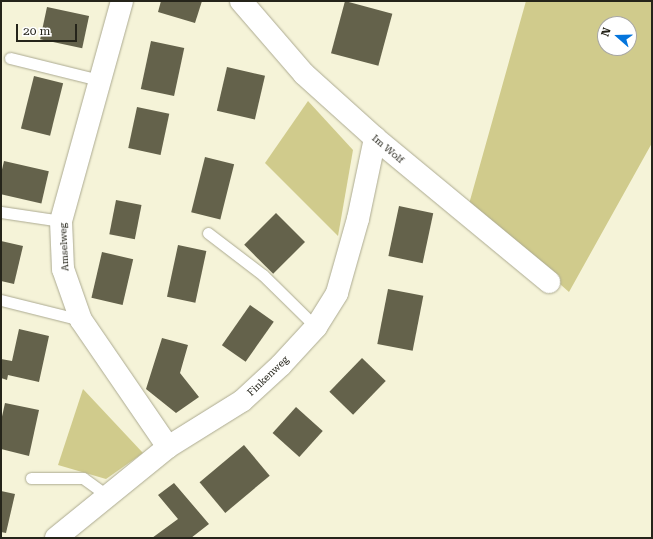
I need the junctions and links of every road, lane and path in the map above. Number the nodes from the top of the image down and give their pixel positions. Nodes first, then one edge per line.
1 (122, 1) edge
2 (241, 1) edge
3 (10, 58) dead end
4 (99, 80) junction
5 (374, 138) junction
6 (1, 212) edge
7 (61, 221) junction
8 (208, 233) dead end
9 (550, 282) dead end
10 (1, 300) edge
11 (81, 320) junction
12 (316, 327) junction
13 (168, 447) junction
14 (31, 478) dead end
15 (106, 495) junction
16 (56, 538) edge

1 - 4 street, Amselweg
2 - 5 street, Im Wolf
3 - 4 lane
4 - 7 street, Amselweg
5 - 9 street, Im Wolf
5 - 12 street, Finkenweg
6 - 7 lane
7 - 11 street, Amselweg
8 - 12 lane
10 - 11 lane
11 - 13 street, Amselweg
12 - 13 street, Finkenweg
13 - 15 street, Finkenweg
14 - 15 lane
15 - 16 street, Finkenweg

